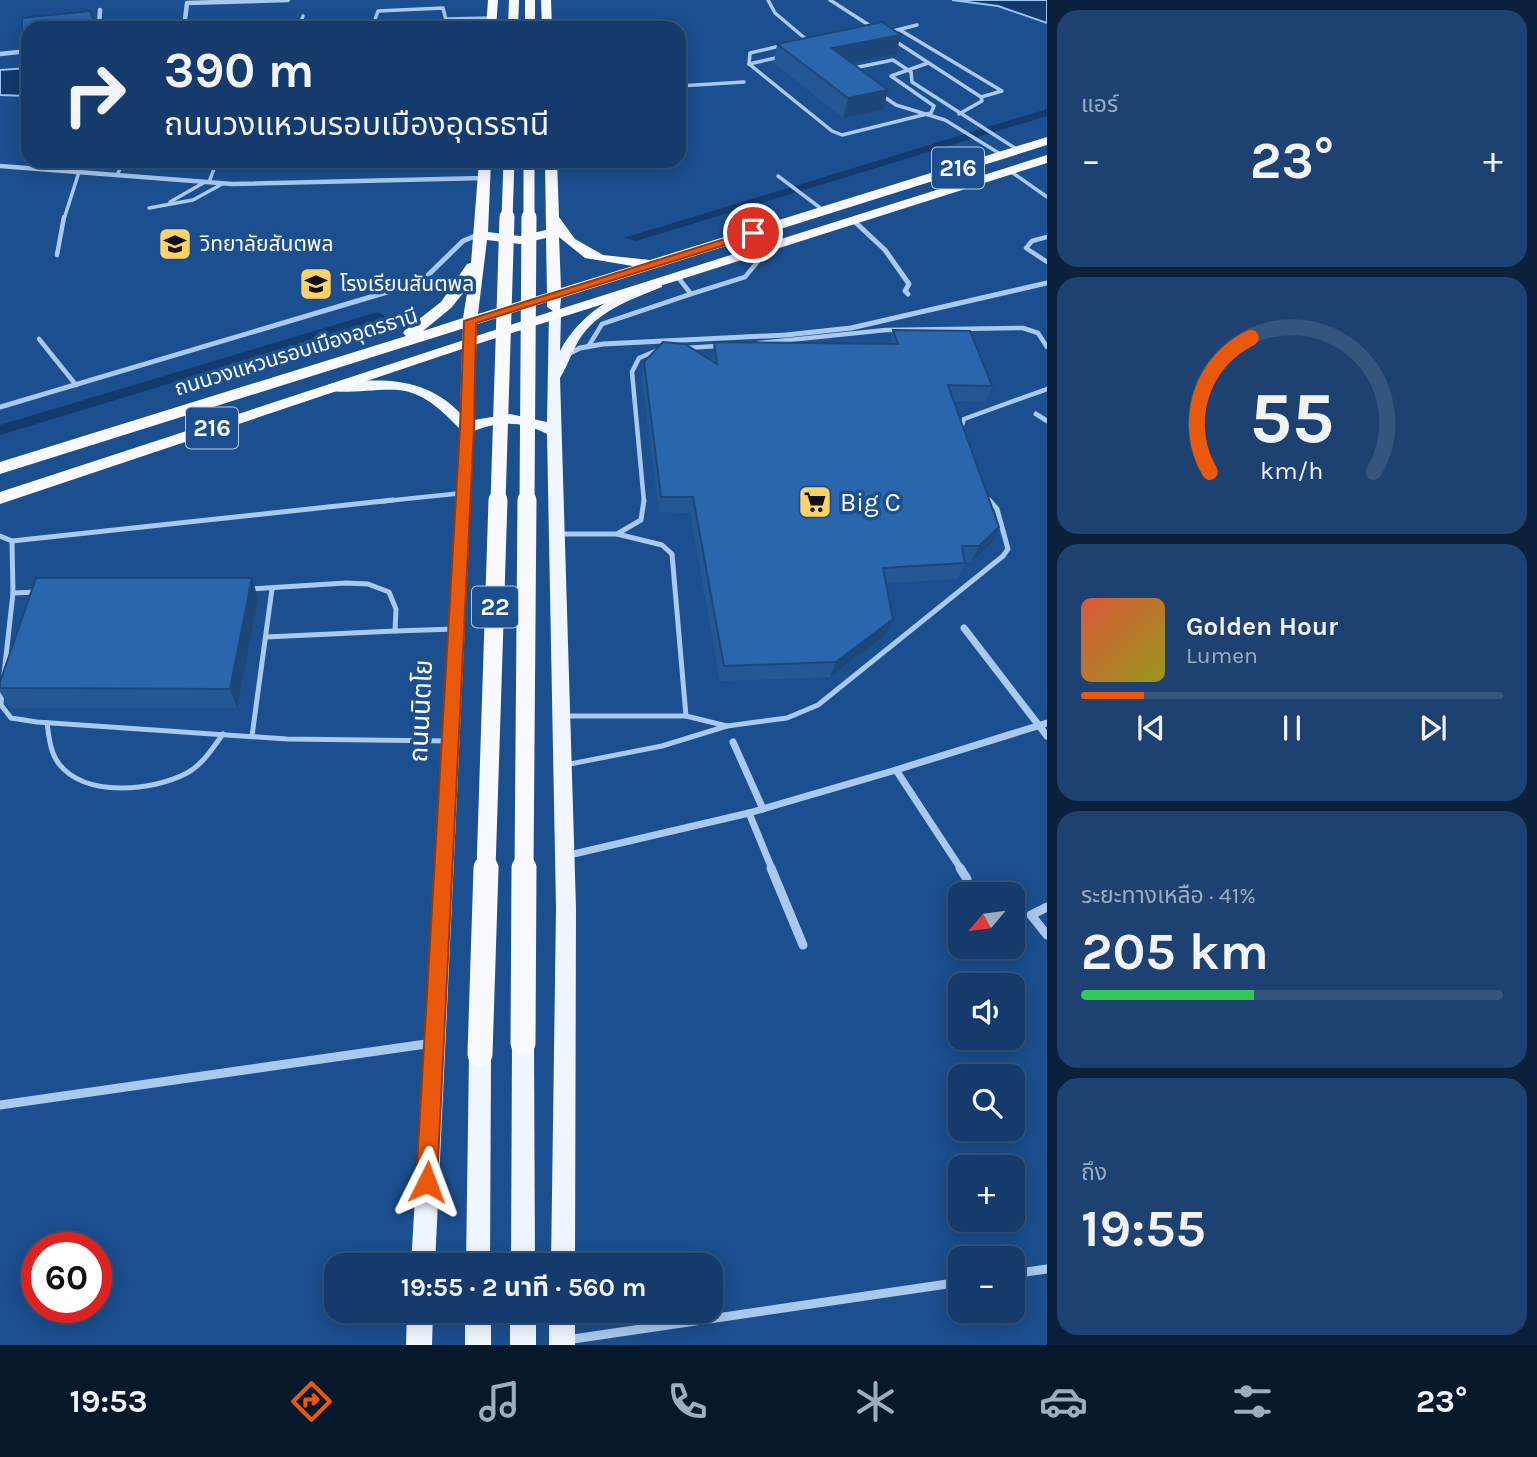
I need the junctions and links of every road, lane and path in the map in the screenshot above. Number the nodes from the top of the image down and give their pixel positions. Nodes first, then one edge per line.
1 (288, 0) edge
2 (493, 0) edge
3 (514, 0) edge
4 (530, 0) edge
5 (547, 0) edge
6 (768, 0) edge
7 (830, 0) edge
8 (100, 10) dead end
9 (303, 16) dead end
10 (447, 19) joint
11 (99, 21) edge
12 (185, 21) edge
13 (301, 21) edge
14 (374, 21) edge
15 (469, 21) edge
16 (491, 21) edge
17 (513, 21) edge
18 (530, 21) edge
19 (547, 21) edge
20 (868, 24) junction
21 (917, 25) dead end
22 (856, 27) edge
23 (875, 29) edge
24 (900, 29) junction
25 (809, 40) junction
26 (815, 43) edge
27 (21, 52) edge
28 (0, 54) edge
29 (785, 56) edge
30 (928, 62) junction
31 (749, 64) junction
32 (907, 68) junction
33 (853, 76) edge
34 (744, 82) dead end
35 (686, 86) edge
36 (875, 90) edge
37 (981, 97) junction
38 (927, 114) junction
39 (959, 114) junction
40 (1047, 141) edge
41 (1018, 150) junction
42 (1002, 155) junction
43 (1047, 159) edge
44 (0, 166) edge
45 (21, 168) edge
46 (26, 168) edge
47 (120, 168) edge
48 (214, 168) edge
49 (485, 168) edge
50 (509, 168) edge
51 (529, 168) edge
52 (551, 168) edge
53 (1010, 171) junction
54 (79, 172) junction
55 (117, 175) junction
56 (778, 176) dead end
57 (484, 178) junction
58 (207, 182) junction
59 (224, 183) junction
60 (1047, 197) edge
61 (168, 204) junction
62 (149, 208) dead end
63 (823, 211) junction
64 (854, 220) junction
65 (551, 221) junction
66 (480, 234) junction
67 (1047, 237) edge
68 (770, 247) junction
69 (480, 250) junction
70 (57, 255) dead end
71 (659, 262) junction
72 (1047, 262) edge
73 (674, 277) junction
74 (1047, 283) edge
75 (691, 294) junction
76 (908, 294) dead end
77 (554, 295) junction
78 (554, 315) junction
79 (470, 321) junction
80 (39, 339) dead end
81 (469, 342) junction
82 (390, 346) junction
83 (588, 347) junction
84 (1047, 347) edge
85 (662, 349) edge
86 (675, 349) edge
87 (566, 355) junction
88 (553, 379) junction
89 (76, 385) junction
90 (330, 388) junction
91 (1047, 389) edge
92 (0, 407) edge
93 (1036, 414) dead end
94 (1047, 421) edge
95 (467, 428) junction
96 (553, 431) junction
97 (963, 438) edge
98 (0, 468) edge
99 (980, 491) edge
100 (463, 493) junction
101 (0, 498) edge
102 (554, 534) junction
103 (617, 534) junction
104 (0, 536) edge
105 (12, 541) junction
106 (245, 589) edge
107 (272, 589) junction
108 (40, 592) edge
109 (13, 593) junction
110 (964, 628) dead end
111 (455, 629) junction
112 (395, 631) junction
113 (265, 637) junction
114 (561, 716) junction
115 (686, 716) junction
116 (47, 723) junction
117 (1043, 724) edge
118 (727, 726) junction
119 (223, 734) junction
120 (252, 736) junction
121 (1047, 736) edge
122 (449, 741) junction
123 (733, 742) dead end
124 (562, 766) junction
125 (896, 771) junction
126 (763, 809) junction
127 (749, 813) junction
128 (565, 856) junction
129 (967, 879) dead end
130 (1047, 907) edge
131 (1047, 935) edge
132 (803, 945) dead end
133 (433, 1042) junction
134 (523, 1043) joint
135 (480, 1054) joint
136 (0, 1105) edge
137 (424, 1253) edge
138 (478, 1253) edge
139 (523, 1253) edge
140 (563, 1253) edge
141 (1047, 1269) edge
142 (1025, 1272) edge
143 (948, 1284) edge
144 (420, 1323) edge
145 (478, 1323) edge
146 (523, 1323) edge
147 (562, 1323) edge
148 (562, 1343) edge
149 (419, 1345) edge
150 (478, 1345) edge
151 (523, 1345) edge

1 - 12 street
2 - 16 highway
3 - 17 highway
4 - 18 highway
5 - 19 highway
6 - 25 lane
7 - 20 lane
8 - 11 street
9 - 13 lane
10 - 14 lane
10 - 15 lane
20 - 22 lane
20 - 23 lane
21 - 24 lane
24 - 30 lane
24 - 37 lane
25 - 26 lane
25 - 31 lane
27 - 28 street
29 - 31 lane
30 - 32 lane
30 - 37 lane
31 - 38 lane
32 - 33 lane
32 - 38 lane
32 - 39 lane
34 - 35 lane
36 - 38 lane
37 - 39 lane
38 - 42 lane
39 - 41 lane
40 - 41 highway, ถนนวงแหวนรอบเมืองอุดรธานี / 216
41 - 42 highway, ถนนวงแหวนรอบเมืองอุดรธานี / 216
42 - 63 highway, ถนนวงแหวนรอบเมืองอุดรธานี / 216
43 - 53 highway, ถนนวงแหวนรอบเมืองอุดรธานี / 216
44 - 45 street
46 - 54 street
47 - 55 lane
48 - 58 lane
49 - 57 highway, ถนนนิตโย / 22
50 - 135 highway, 22, bridge
51 - 134 highway, 22, bridge
52 - 65 highway, 22
53 - 60 lane
53 - 64 highway, ถนนวงแหวนรอบเมืองอุดรธานี / 216
54 - 55 street
54 - 70 lane
55 - 58 street
56 - 63 lane
57 - 59 street
57 - 66 highway, ถนนนิตโย / 22
58 - 59 street
58 - 61 lane
59 - 61 lane
61 - 62 lane
63 - 71 highway, ถนนวงแหวนรอบเมืองอุดรธานี / 216
64 - 68 highway, ถนนวงแหวนรอบเมืองอุดรธานี / 216
64 - 76 street
65 - 66 highway
65 - 71 highway
65 - 77 highway, 22
66 - 69 highway, ถนนนิตโย / 22
66 - 89 street
67 - 72 lane
68 - 73 highway, ถนนวงแหวนรอบเมืองอุดรธานี / 216
68 - 75 lane
69 - 79 highway, ถนนนิตโย / 22
69 - 82 highway
71 - 77 highway, ถนนวงแหวนรอบเมืองอุดรธานี / 216
73 - 75 lane
73 - 78 highway, ถนนวงแหวนรอบเมืองอุดรธานี / 216
73 - 87 main road
74 - 83 street
75 - 83 lane
77 - 78 highway, 22
77 - 79 highway, ถนนวงแหวนรอบเมืองอุดรธานี / 216
78 - 81 highway, ถนนวงแหวนรอบเมืองอุดรธานี / 216
78 - 88 main road, 22
79 - 81 main road, ถนนนิตโย / 22
79 - 82 highway, ถนนวงแหวนรอบเมืองอุดรธานี / 216
80 - 89 lane
81 - 90 highway, ถนนวงแหวนรอบเมืองอุดรธานี / 216
81 - 95 main road, ถนนนิตโย / 22
82 - 98 highway, ถนนวงแหวนรอบเมืองอุดรธานี / 216
83 - 87 street
84 - 86 lane
85 - 103 lane
87 - 88 main road
88 - 96 main road, 22
89 - 92 street
90 - 95 main road
90 - 101 highway, ถนนวงแหวนรอบเมืองอุดรธานี / 216
91 - 97 lane
93 - 94 street
95 - 96 main road
95 - 100 main road, ถนนนิตโย / 22
96 - 102 main road, 22
99 - 118 lane
100 - 105 lane
100 - 111 main road, ถนนนิตโย / 22
102 - 103 lane
102 - 114 main road, 22
103 - 115 lane
104 - 105 lane
105 - 109 lane
106 - 107 lane
107 - 112 lane
107 - 113 lane
108 - 109 lane
109 - 116 lane
110 - 117 street
111 - 112 lane
111 - 122 main road, ถนนนิตโย / 22
112 - 113 lane
113 - 120 lane
114 - 115 lane
114 - 124 main road, 22
115 - 118 lane
116 - 119 lane
116 - 119 lane
117 - 121 street
117 - 125 street
118 - 124 lane
119 - 120 lane
120 - 122 lane
122 - 133 main road, ถนนนิตโย / 22
123 - 126 street
124 - 128 main road, 22
125 - 126 street
125 - 129 street
126 - 127 street
127 - 128 street
127 - 132 street
128 - 140 main road, 22
130 - 131 street
133 - 136 street
133 - 137 main road, ถนนนิตโย / 22
134 - 139 main road, 22
135 - 138 main road, 22
141 - 142 street
143 - 148 street
144 - 149 main road
145 - 150 main road
146 - 151 main road
147 - 148 main road

